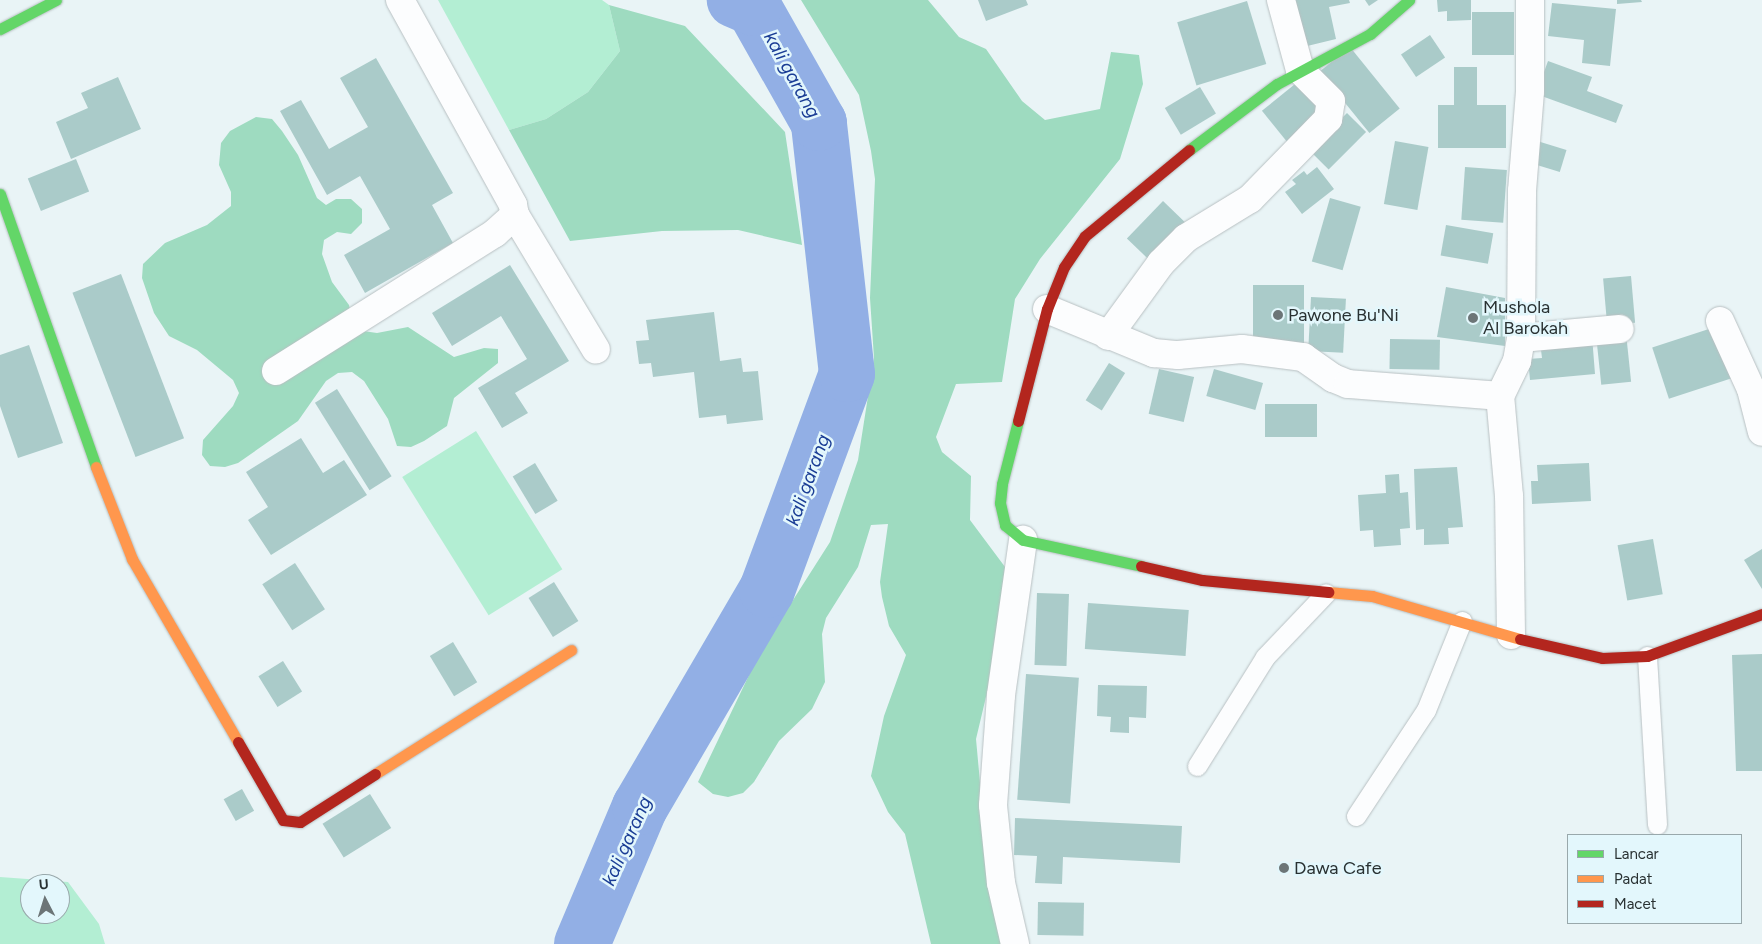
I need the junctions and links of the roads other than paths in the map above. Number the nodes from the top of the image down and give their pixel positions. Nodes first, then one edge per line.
1 (56, 0) edge
2 (400, 0) edge
3 (1281, 0) edge
4 (1408, 0) edge
5 (1530, 0) edge
6 (0, 29) edge
7 (1300, 70) junction
8 (0, 194) edge
9 (515, 214) junction
10 (1047, 309) junction
11 (1720, 321) dead end
12 (1620, 329) dead end
13 (1108, 336) junction
14 (1521, 338) junction
15 (596, 350) dead end
16 (276, 371) dead end
17 (1500, 396) junction
18 (1762, 432) edge
19 (1022, 540) junction
20 (1326, 593) junction
21 (1762, 614) edge
22 (1462, 621) junction
23 (1511, 636) junction
24 (572, 650) dead end
25 (1647, 656) junction
26 (1197, 766) dead end
27 (1356, 816) dead end
28 (1657, 825) dead end
29 (1015, 944) edge

1 - 6 street
2 - 9 street
3 - 7 street
4 - 7 street
5 - 14 street
7 - 10 street
7 - 13 street
8 - 24 street
9 - 15 street
9 - 16 street
10 - 13 street
10 - 19 street
11 - 18 street
12 - 14 street
13 - 17 street
14 - 17 street
17 - 23 street
19 - 20 street
19 - 29 street
20 - 22 street
20 - 26 lane
21 - 25 street
22 - 23 street
22 - 27 lane
23 - 25 street
25 - 28 lane

